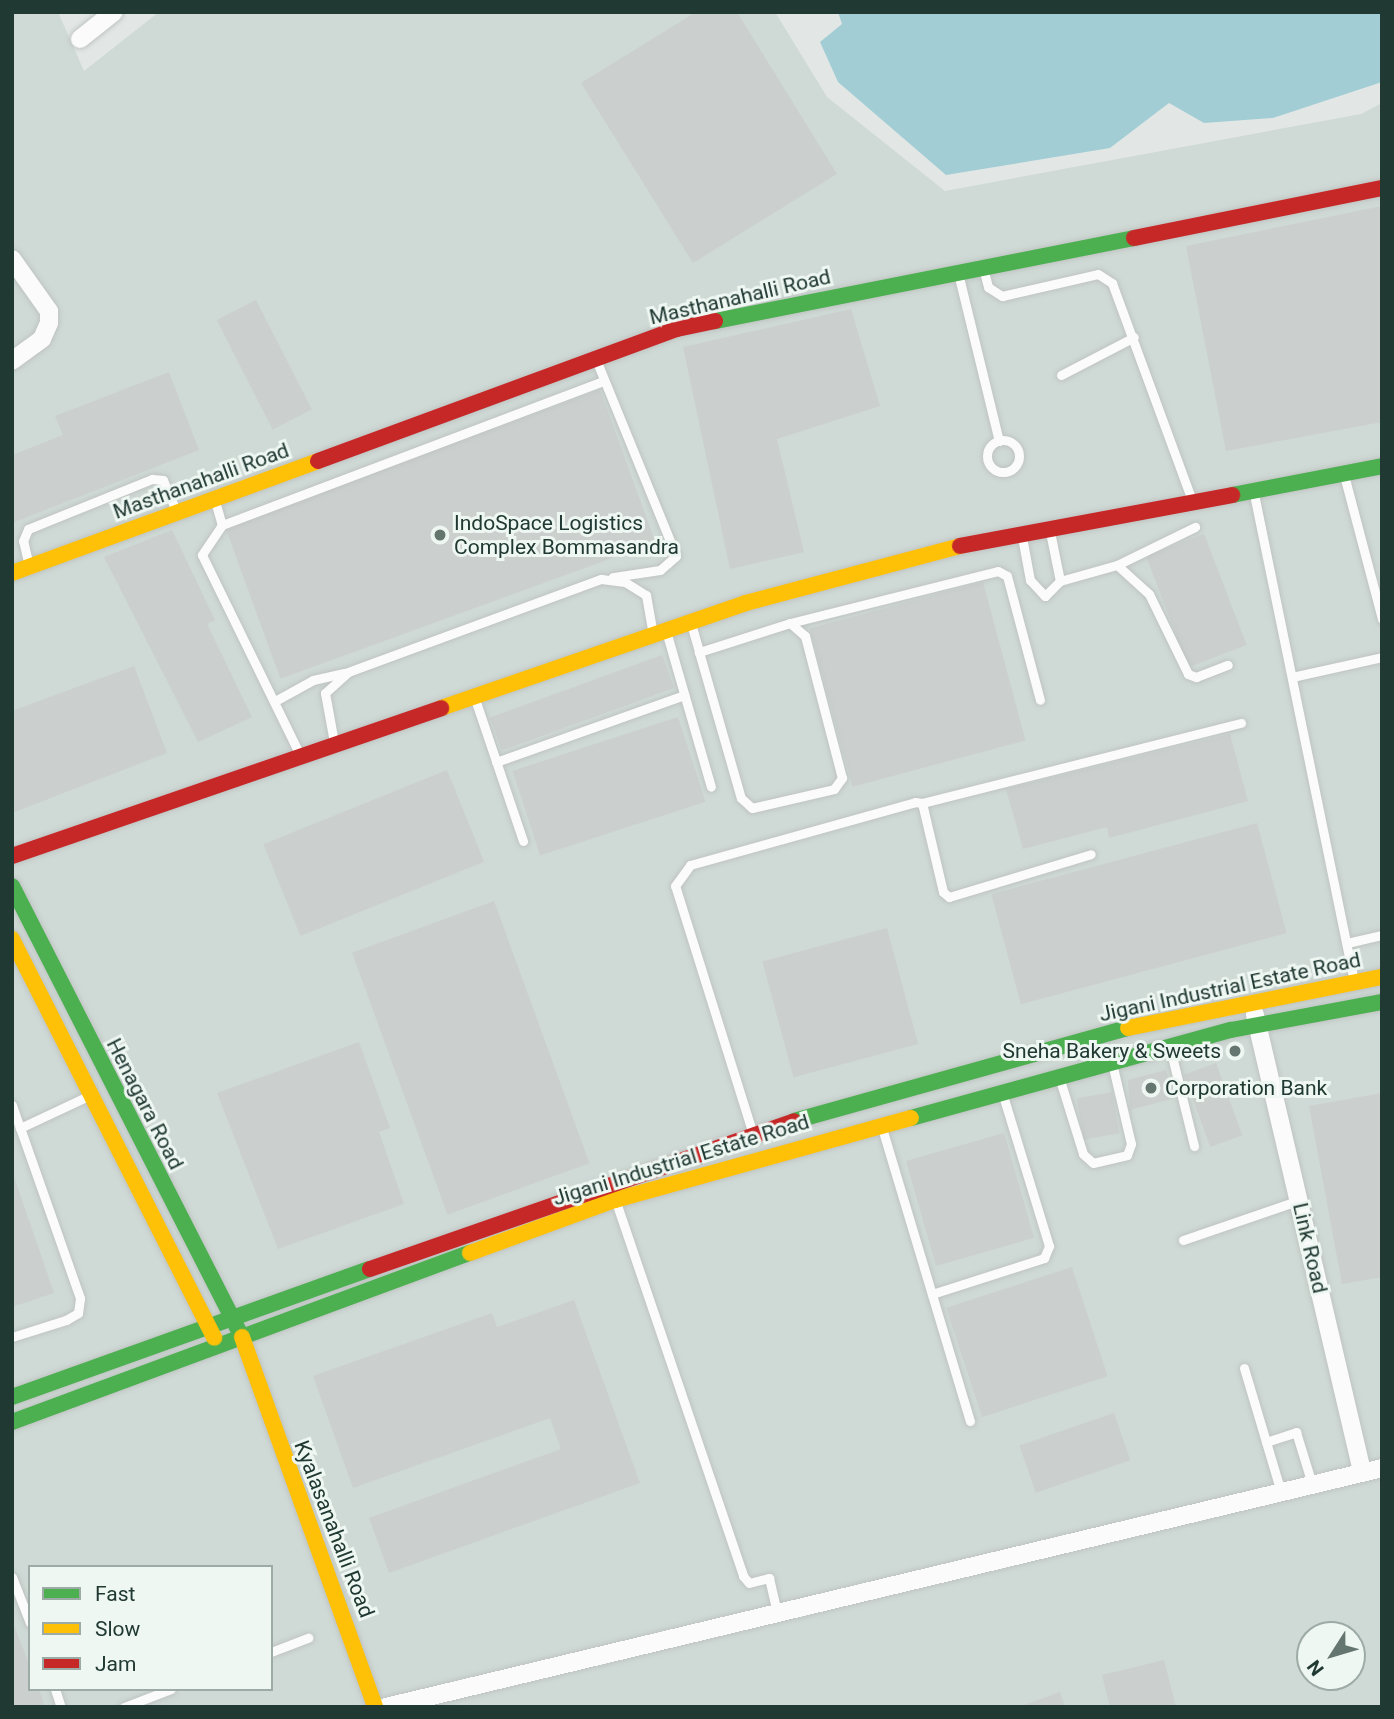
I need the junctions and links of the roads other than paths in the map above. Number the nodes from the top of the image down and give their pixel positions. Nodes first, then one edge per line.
1 (114, 12) edge
2 (80, 39) dead end
3 (1382, 188) edge
4 (12, 259) edge
5 (982, 266) junction
6 (957, 271) junction
7 (1134, 337) junction
8 (596, 359) junction
9 (12, 361) edge
10 (552, 374) junction
11 (1061, 374) dead end
12 (604, 381) junction
13 (560, 398) junction
14 (999, 441) dead end
15 (1382, 466) edge
16 (1343, 473) junction
17 (1253, 489) junction
18 (214, 499) junction
19 (1192, 501) junction
20 (177, 512) junction
21 (222, 525) junction
22 (1049, 527) junction
23 (1195, 527) dead end
24 (1021, 532) junction
25 (1117, 565) junction
26 (30, 567) junction
27 (12, 573) edge
28 (600, 579) junction
29 (1060, 581) junction
30 (1382, 619) edge
31 (690, 621) junction
32 (790, 623) junction
33 (660, 632) junction
34 (699, 652) junction
35 (1382, 657) edge
36 (1228, 665) dead end
37 (348, 672) junction
38 (1292, 677) junction
39 (473, 694) junction
40 (684, 695) junction
41 (1040, 700) dead end
42 (275, 701) junction
43 (1241, 723) dead end
44 (335, 744) junction
45 (301, 757) junction
46 (496, 762) junction
47 (711, 788) dead end
48 (922, 803) junction
49 (523, 841) dead end
50 (1091, 855) dead end
51 (12, 856) edge
52 (12, 886) edge
53 (1382, 935) edge
54 (12, 939) edge
55 (1347, 943) junction
56 (1382, 976) edge
57 (1355, 982) junction
58 (1382, 1002) edge
59 (1253, 1003) junction
60 (1257, 1025) junction
61 (1169, 1046) junction
62 (1112, 1061) junction
63 (1058, 1076) junction
64 (1002, 1090) junction
65 (90, 1095) junction
66 (12, 1105) edge
67 (880, 1123) junction
68 (20, 1128) junction
69 (752, 1133) junction
70 (1194, 1146) dead end
71 (615, 1200) junction
72 (1300, 1200) junction
73 (1183, 1240) dead end
74 (932, 1294) junction
75 (229, 1317) junction
76 (206, 1325) junction
77 (12, 1337) edge
78 (244, 1340) junction
79 (220, 1347) junction
80 (251, 1367) junction
81 (1244, 1368) dead end
82 (12, 1397) edge
83 (971, 1421) dead end
84 (12, 1422) edge
85 (1266, 1442) junction
86 (1382, 1468) edge
87 (1362, 1472) junction
88 (1312, 1484) junction
89 (1281, 1492) junction
90 (12, 1577) edge
91 (777, 1613) junction
92 (28, 1618) edge
93 (308, 1638) dead end
94 (273, 1651) edge
95 (166, 1691) edge
96 (124, 1707) edge
97 (375, 1707) edge
98 (386, 1707) edge

1 - 2 street
3 - 5 street, Masthanahalli Road
4 - 9 street
5 - 6 street, Masthanahalli Road
5 - 7 lane
6 - 8 street, Masthanahalli Road
6 - 14 lane
7 - 11 lane
7 - 19 lane
8 - 10 street, Masthanahalli Road
8 - 12 lane
10 - 13 lane
10 - 18 street, Masthanahalli Road
12 - 13 lane
12 - 28 lane
13 - 21 lane
15 - 16 street
16 - 17 street
16 - 30 lane
17 - 19 street
17 - 38 lane
18 - 20 street, Masthanahalli Road
18 - 21 lane
19 - 22 street
20 - 26 street, Masthanahalli Road
20 - 26 lane
21 - 42 lane
22 - 24 street
22 - 29 lane
23 - 25 lane
24 - 29 lane
24 - 31 street
25 - 29 lane
25 - 36 lane
26 - 27 street, Masthanahalli Road
28 - 33 lane
28 - 37 lane
31 - 33 street
31 - 34 lane
32 - 34 lane
32 - 34 lane
32 - 41 lane
33 - 39 street
33 - 40 lane
35 - 38 lane
37 - 42 lane
37 - 44 lane
38 - 55 lane
39 - 44 street
39 - 46 lane
40 - 46 lane
40 - 47 lane
42 - 45 lane
43 - 48 lane
44 - 45 street
45 - 51 street
46 - 49 lane
48 - 50 lane
48 - 69 lane
52 - 75 street, Henagara Road
53 - 55 lane
54 - 65 street
55 - 57 lane
56 - 57 street, Jigani Industrial Estate Road
57 - 59 street, Jigani Industrial Estate Road
58 - 60 street, Jigani Industrial Estate Road
59 - 60 street, Link Road
59 - 69 street, Jigani Industrial Estate Road
60 - 61 street, Jigani Industrial Estate Road
60 - 72 street, Link Road
61 - 62 street, Jigani Industrial Estate Road
61 - 70 lane
62 - 63 street, Jigani Industrial Estate Road
62 - 63 lane
63 - 64 street, Jigani Industrial Estate Road
64 - 67 street, Jigani Industrial Estate Road
64 - 74 lane
65 - 68 lane
65 - 76 street
66 - 68 lane
67 - 71 street, Jigani Industrial Estate Road
67 - 74 lane
68 - 77 lane
69 - 75 street, Jigani Industrial Estate Road
71 - 78 street, Jigani Industrial Estate Road
71 - 91 lane
72 - 73 lane
72 - 87 street, Link Road
74 - 83 lane
75 - 76 street, Jigani Industrial Estate Road
75 - 78 street, Henagara Road
76 - 79 street
76 - 82 street, Jigani Industrial Estate Road
78 - 79 street, Jigani Industrial Estate Road
78 - 80 street, Kyalasanahalli Road
79 - 80 street
79 - 84 street, Jigani Industrial Estate Road
80 - 97 street, Kyalasanahalli Road
81 - 85 lane
85 - 88 lane
85 - 89 lane
86 - 87 street
87 - 88 street
88 - 89 street
89 - 91 street
90 - 92 lane
91 - 98 street
93 - 94 lane
95 - 96 lane

